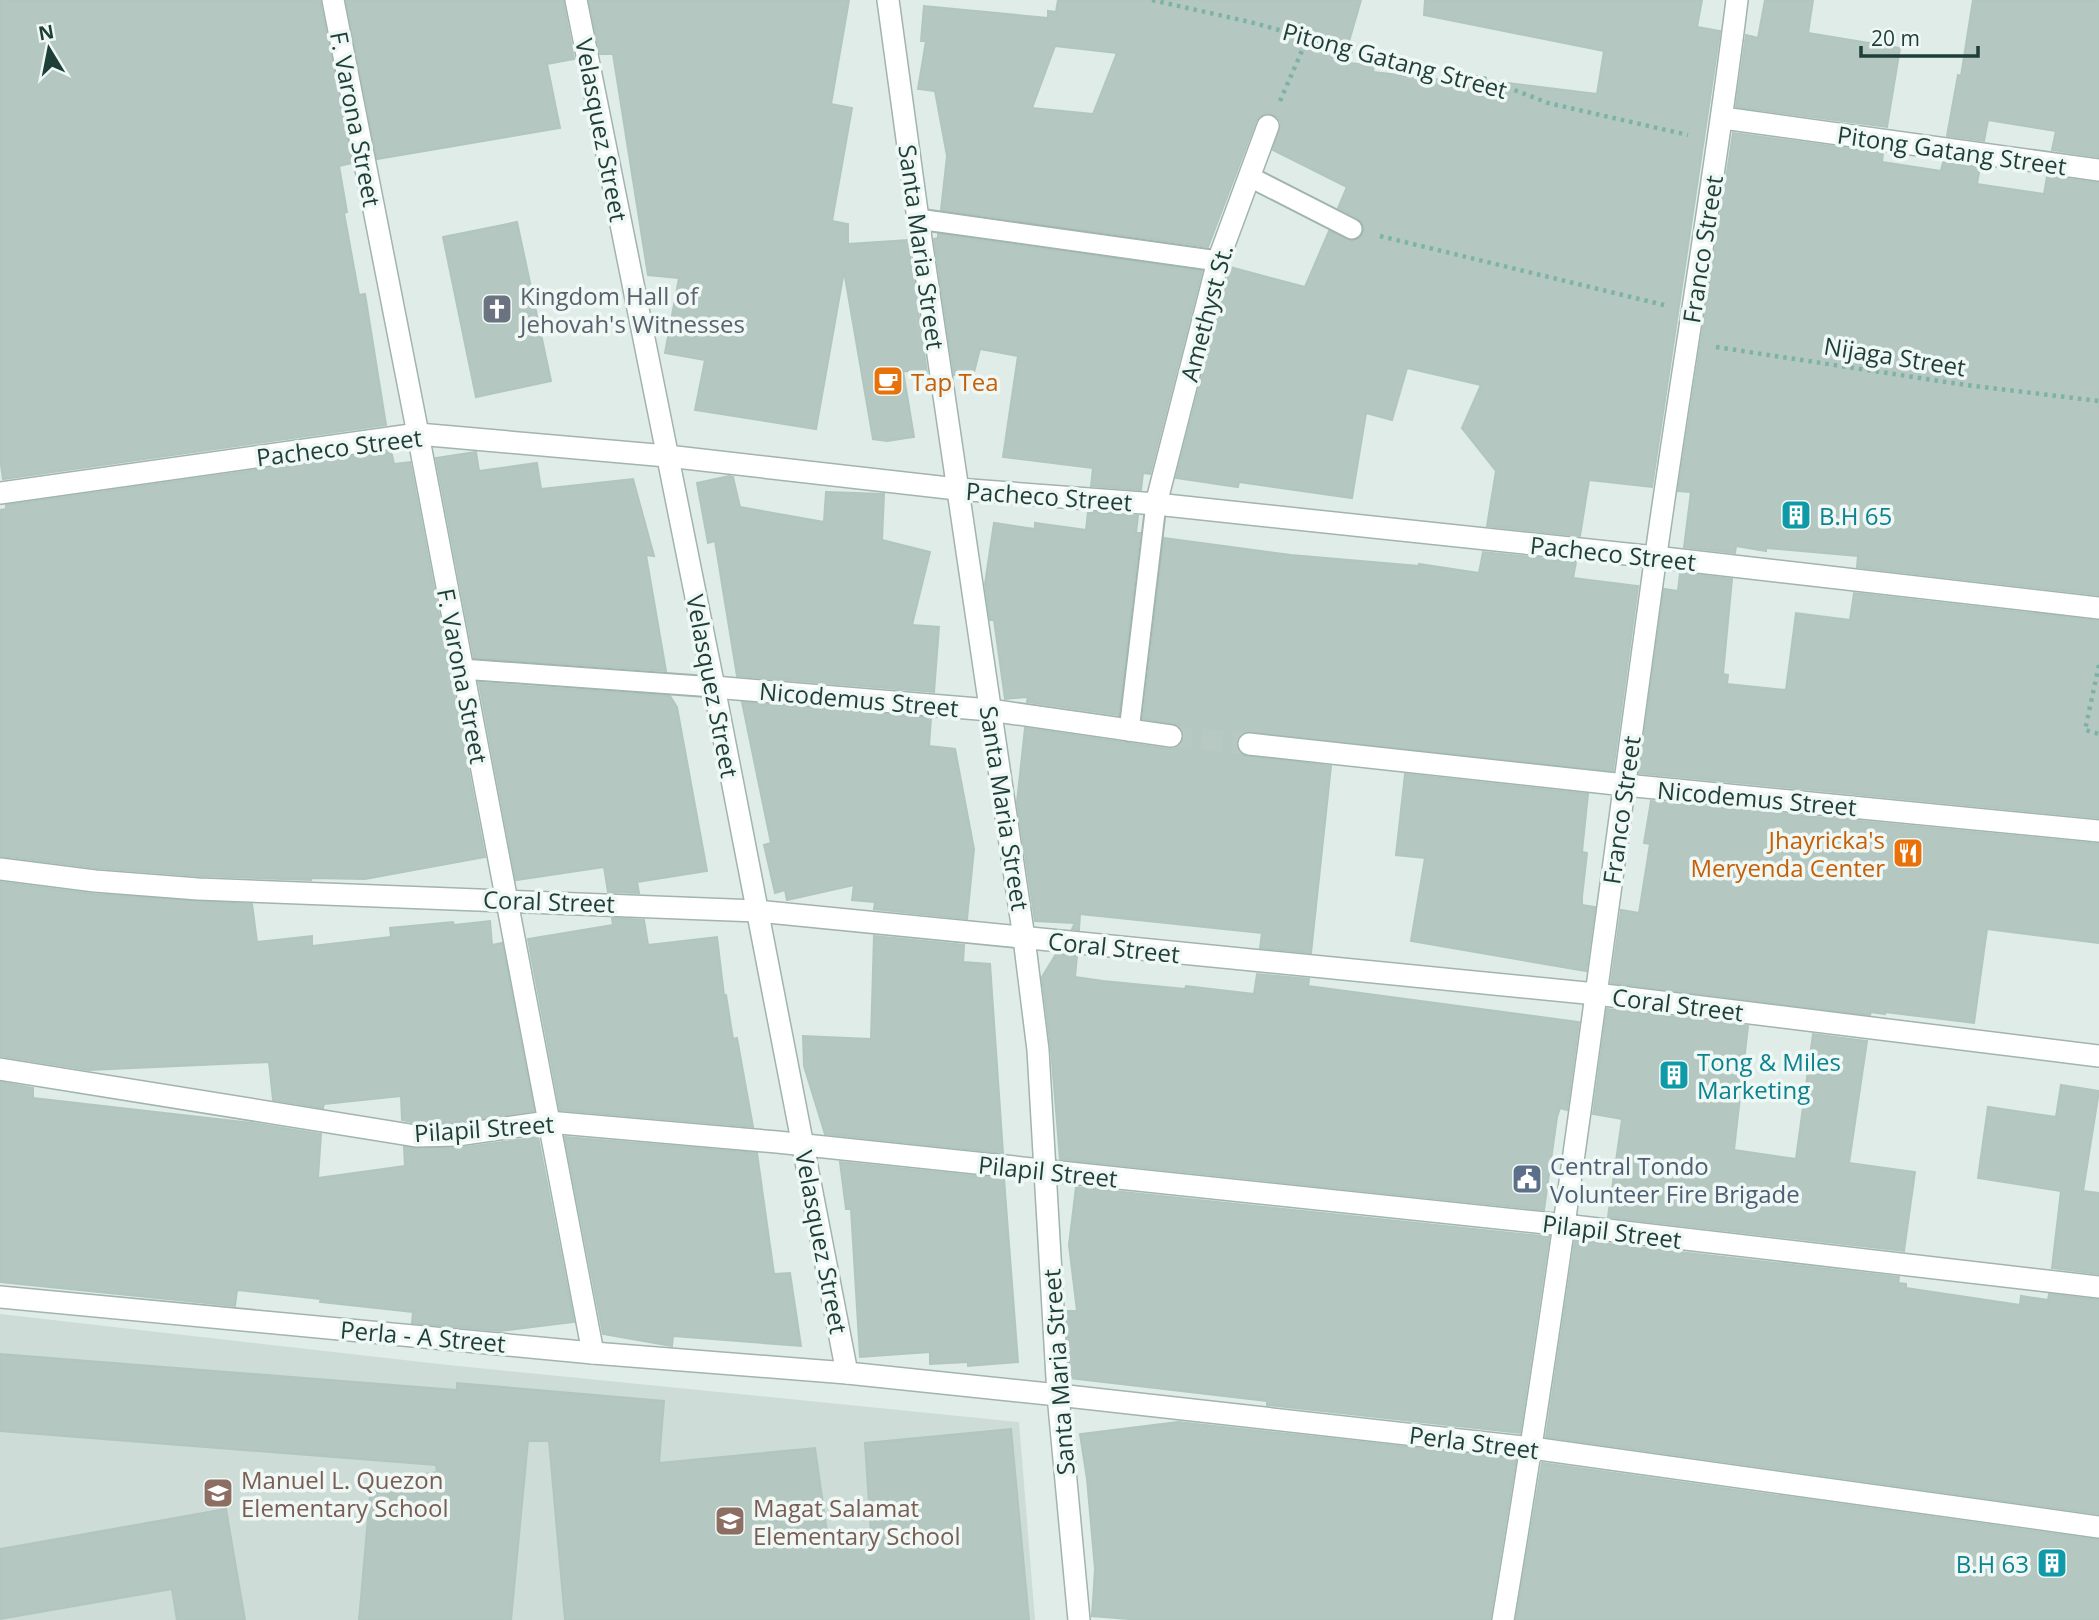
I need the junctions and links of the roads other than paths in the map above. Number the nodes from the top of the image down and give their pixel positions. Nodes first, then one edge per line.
1 (332, 0) edge
2 (576, 0) edge
3 (888, 0) edge
4 (1737, 0) edge
5 (1723, 118) junction
6 (1268, 126) road end
7 (2099, 170) edge
8 (1250, 177) junction
9 (918, 219) junction
10 (1352, 229) road end
11 (1218, 261) junction
12 (418, 434) junction
13 (667, 456) junction
14 (957, 489) junction
15 (0, 493) edge
16 (1156, 504) junction
17 (1656, 557) junction
18 (2099, 608) edge
19 (461, 669) junction
20 (714, 687) junction
21 (990, 710) junction
22 (1129, 731) junction
23 (1171, 736) tunnel mouth
24 (1249, 744) tunnel mouth
25 (1625, 785) junction
26 (2099, 831) edge
27 (0, 869) edge
28 (505, 899) junction
29 (757, 911) junction
30 (1024, 938) junction
31 (1595, 994) junction
32 (2099, 1056) edge
33 (0, 1069) edge
34 (548, 1122) junction
35 (804, 1145) junction
36 (1045, 1170) junction
37 (1564, 1225) junction
38 (2099, 1287) edge
39 (0, 1297) edge
40 (593, 1353) junction
41 (847, 1373) junction
42 (1058, 1395) junction
43 (1532, 1448) junction
44 (2099, 1527) edge
45 (1079, 1620) edge
46 (1503, 1620) edge

1 - 12 street, F. Varona Street
2 - 13 street, Velasquez Street
3 - 9 street, Santa Maria Street
4 - 5 street, Franco Street
5 - 7 street, Pitong Gatang Street
5 - 17 street, Franco Street
6 - 8 street, Amethyst St.
8 - 10 lane
8 - 11 street, Amethyst St.
9 - 11 lane
9 - 14 street, Santa Maria Street
11 - 16 street, Amethyst St.
12 - 13 street, Pacheco Street
12 - 15 street, Pacheco Street
12 - 19 street, F. Varona Street
13 - 14 street, Pacheco Street
13 - 20 street, Velasquez Street
14 - 16 street, Pacheco Street
14 - 21 street, Santa Maria Street
16 - 17 street, Pacheco Street
16 - 22 lane
17 - 18 street, Pacheco Street
17 - 25 street, Franco Street
19 - 20 lane, Nicodemus Street
19 - 28 street, F. Varona Street
20 - 21 street, Nicodemus Street
20 - 29 street, Velasquez Street
21 - 22 street, Nicodemus Street
21 - 30 street, Santa Maria Street
22 - 23 street, Nicodemus Street
24 - 25 street, Nicodemus Street
25 - 26 street, Nicodemus Street
25 - 31 street, Franco Street
27 - 28 street, Coral Street
28 - 29 street, Coral Street
28 - 34 street, F. Varona Street
29 - 30 street, Coral Street
29 - 35 street, Velasquez Street
30 - 31 street, Coral Street
30 - 36 street, Santa Maria Street
31 - 32 street, Coral Street
31 - 37 street, Franco Street
33 - 34 street, Pilapil Street
34 - 35 street, Pilapil Street
34 - 40 street, F. Varona Street
35 - 36 street, Pilapil Street
35 - 41 street, Velasquez Street
36 - 37 street, Pilapil Street
36 - 42 street, Santa Maria Street
37 - 38 street, Pilapil Street
37 - 43 street, Franco Street
39 - 40 street, Perla - A Street
40 - 41 street, Perla - A Street
41 - 42 street, Perla Street
42 - 43 street, Perla Street
42 - 45 street, Santa Maria Street
43 - 44 street, Perla Street
43 - 46 street, Franco Street

